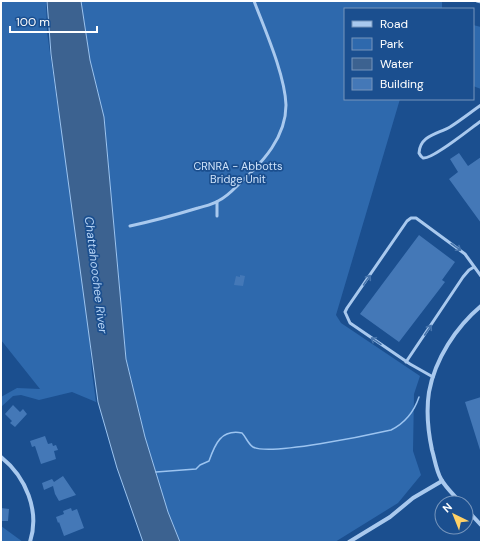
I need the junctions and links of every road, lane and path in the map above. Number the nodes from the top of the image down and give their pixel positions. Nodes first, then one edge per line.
1 (254, 1) edge
2 (477, 1) edge
3 (481, 2) edge
4 (481, 105) edge
5 (481, 121) edge
6 (217, 202) junction
7 (217, 216) dead end
8 (130, 226) dead end
9 (474, 267) junction
10 (481, 276) edge
11 (481, 306) edge
12 (406, 362) junction
13 (433, 377) junction
14 (1, 457) edge
15 (442, 481) junction
16 (454, 495) edge
17 (30, 542) edge
18 (349, 542) edge

1 - 6 lane
2 - 3 lane
4 - 5 lane
6 - 7 lane
6 - 8 lane
9 - 10 lane
12 -> 9 lane
12 -> 9 lane
11 - 13 street
12 - 13 lane
13 - 15 street
14 - 17 street
15 - 16 street
15 - 18 street

